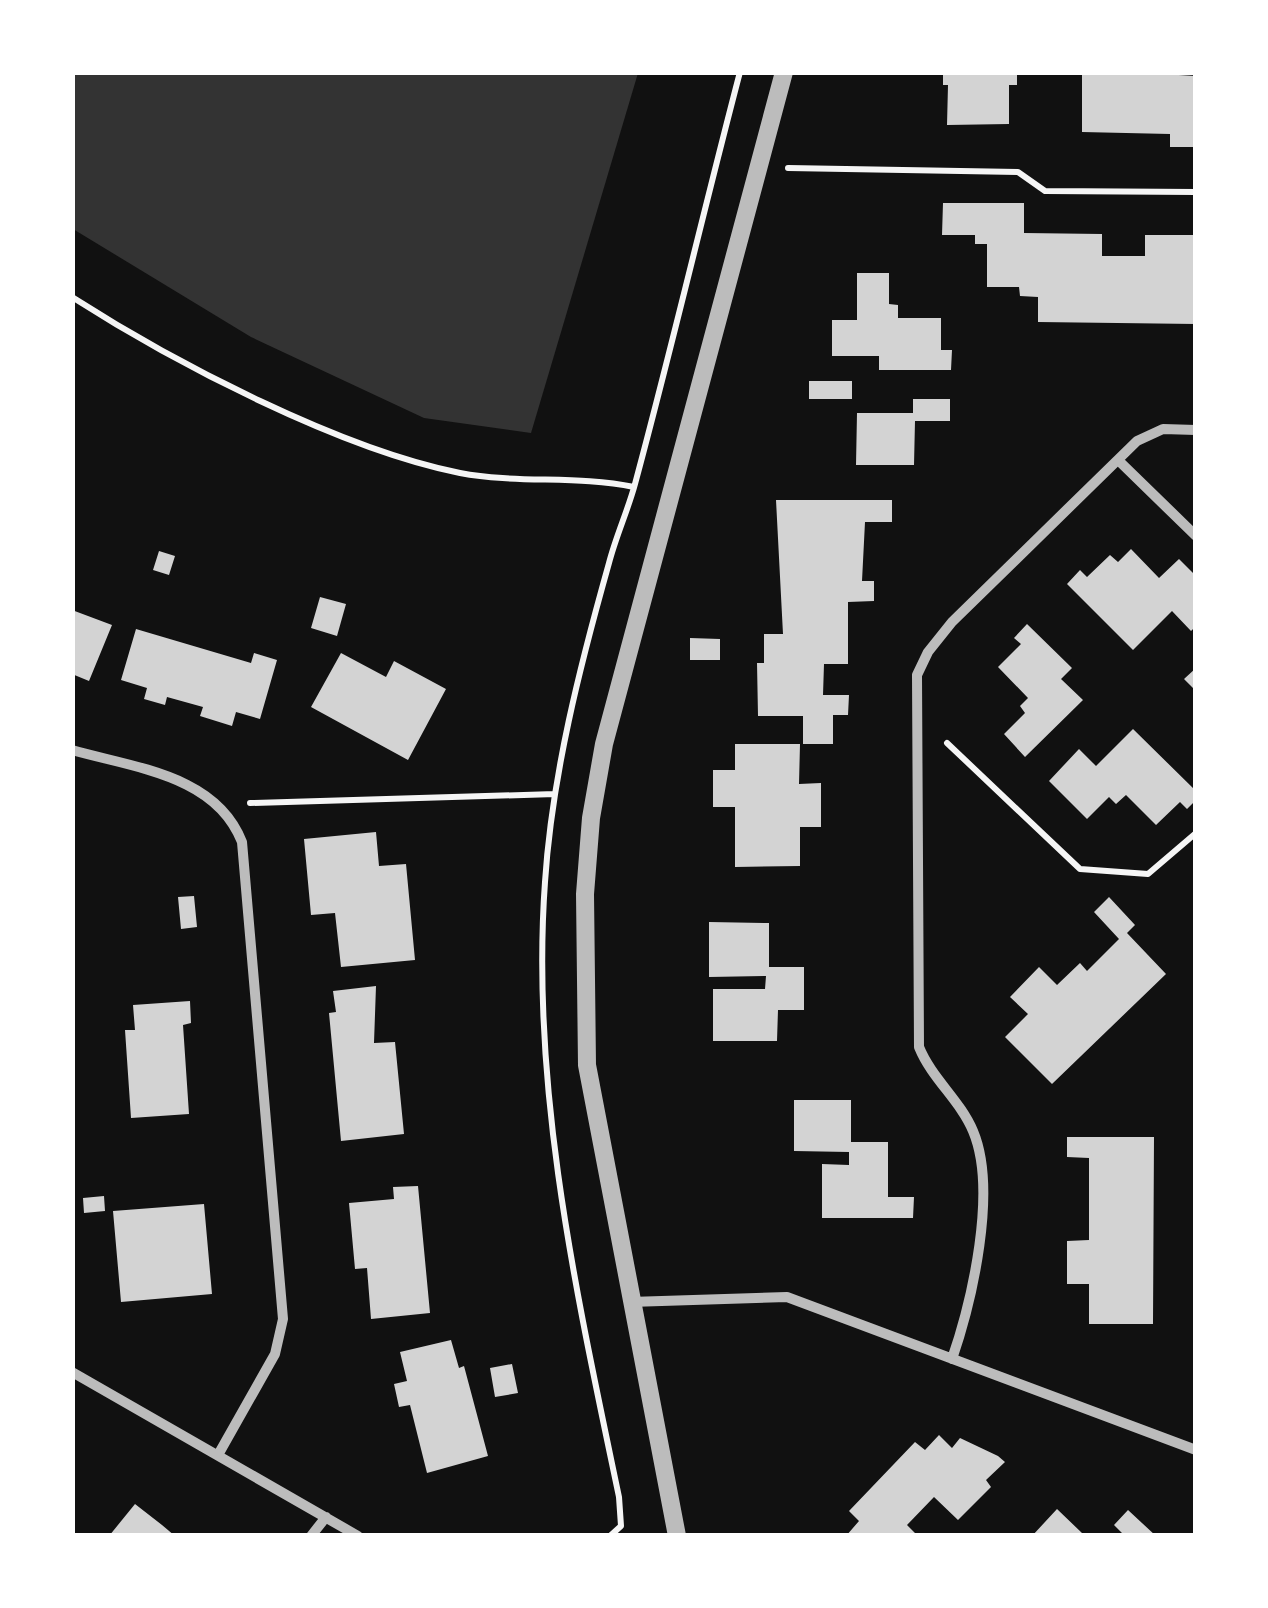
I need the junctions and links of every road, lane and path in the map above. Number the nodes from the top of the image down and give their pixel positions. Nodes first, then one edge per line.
1 (740, 72) edge
2 (784, 72) edge
3 (757, 168) junction
4 (1196, 192) edge
5 (72, 297) edge
6 (1196, 430) edge
7 (1118, 460) junction
8 (634, 487) junction
9 (1196, 536) edge
10 (589, 637) dead end
11 (915, 713) junction
12 (72, 750) edge
13 (555, 794) dead end
14 (219, 804) junction
15 (1196, 833) edge
16 (630, 1302) junction
17 (952, 1359) junction
18 (72, 1372) edge
19 (1196, 1450) edge
20 (218, 1455) junction
21 (326, 1517) junction
22 (312, 1536) edge
23 (358, 1536) edge
24 (678, 1536) edge

1 - 8 path
2 - 3 street
3 - 4 path
3 - 16 street
5 - 8 path
6 - 7 street
7 - 9 street
7 - 11 street
8 - 10 path
11 - 15 path
11 - 17 street
12 - 14 street
13 - 14 path
14 - 20 street
16 - 17 street
16 - 24 street
17 - 19 street
18 - 20 street
20 - 21 street
21 - 22 street
21 - 23 street

